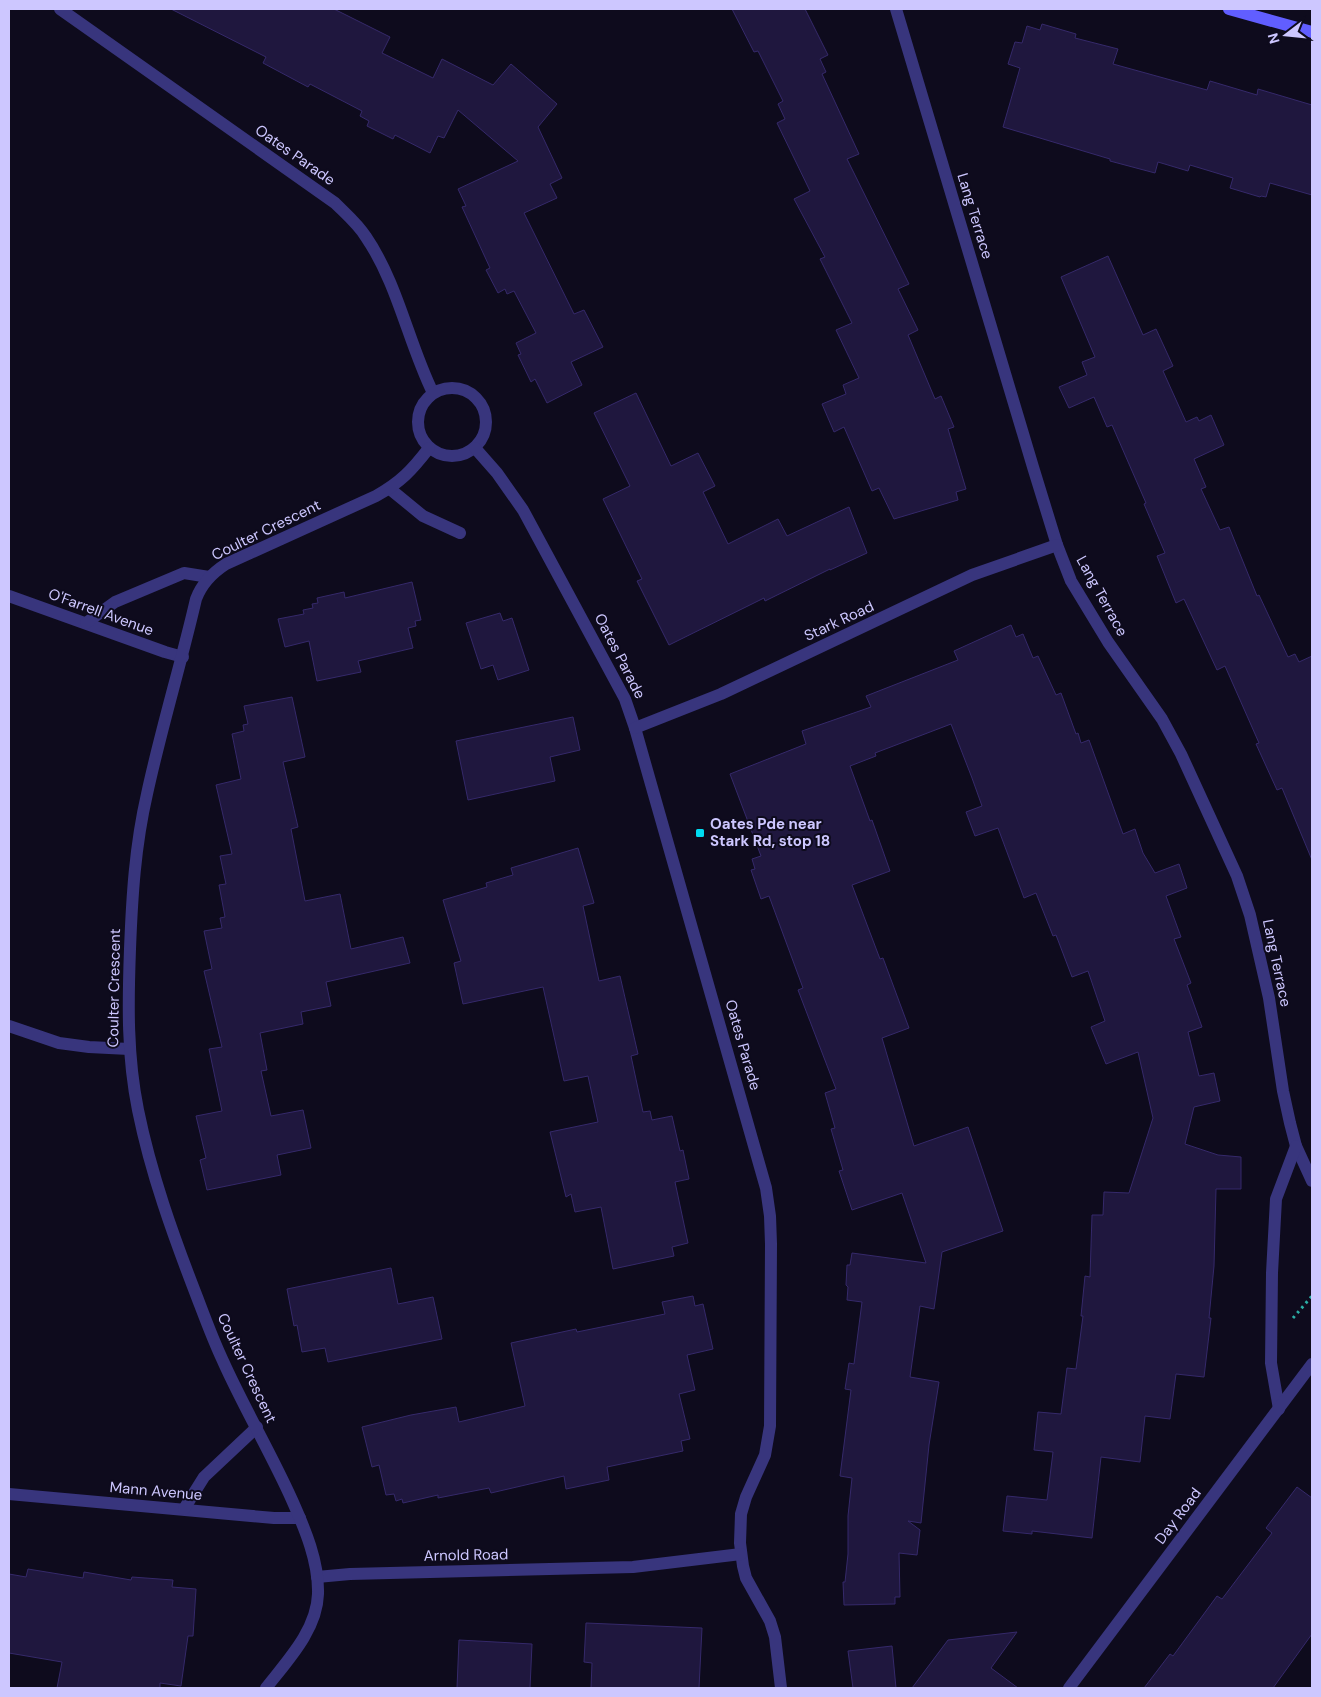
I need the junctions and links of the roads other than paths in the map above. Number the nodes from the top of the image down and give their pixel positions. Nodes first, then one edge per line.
1 (60, 9) edge
2 (896, 9) edge
3 (1229, 9) edge
4 (1312, 32) edge
5 (433, 393) junction
6 (429, 448) junction
7 (475, 448) junction
8 (390, 488) junction
9 (460, 533) dead end
10 (1057, 545) junction
11 (209, 577) junction
12 (9, 596) edge
13 (86, 623) junction
14 (183, 657) junction
15 (635, 728) junction
16 (9, 1026) edge
17 (129, 1049) junction
18 (1296, 1146) junction
19 (1312, 1180) edge
20 (1312, 1364) edge
21 (1279, 1409) junction
22 (257, 1427) junction
23 (9, 1494) edge
24 (184, 1509) junction
25 (300, 1518) junction
26 (741, 1554) junction
27 (317, 1577) junction
28 (266, 1688) edge
29 (781, 1688) edge
30 (1069, 1688) edge

1 - 5 street, Oates Parade
2 - 10 street, Lang Terrace
3 - 4 main road
5 - 6 street
5 - 7 street
6 - 7 street
6 - 8 street, Coulter Crescent
7 - 15 street, Oates Parade
8 - 9 street
8 - 11 street, Coulter Crescent
10 - 15 street, Stark Road
10 - 18 street, Lang Terrace
11 - 13 street
11 - 14 street, Coulter Crescent
12 - 13 street, O'Farrell Avenue
13 - 14 street, O'Farrell Avenue
14 - 17 street, Coulter Crescent
15 - 26 street, Oates Parade
16 - 17 street
17 - 22 street, Coulter Crescent
18 - 19 street, Lang Terrace
18 - 21 street
20 - 21 street, Day Road
21 - 30 street, Day Road
22 - 24 street
22 - 25 street, Coulter Crescent
23 - 24 street, Mann Avenue
24 - 25 street, Mann Avenue
25 - 27 street, Coulter Crescent
26 - 27 street, Arnold Road
26 - 29 street, Oates Parade
27 - 28 street

